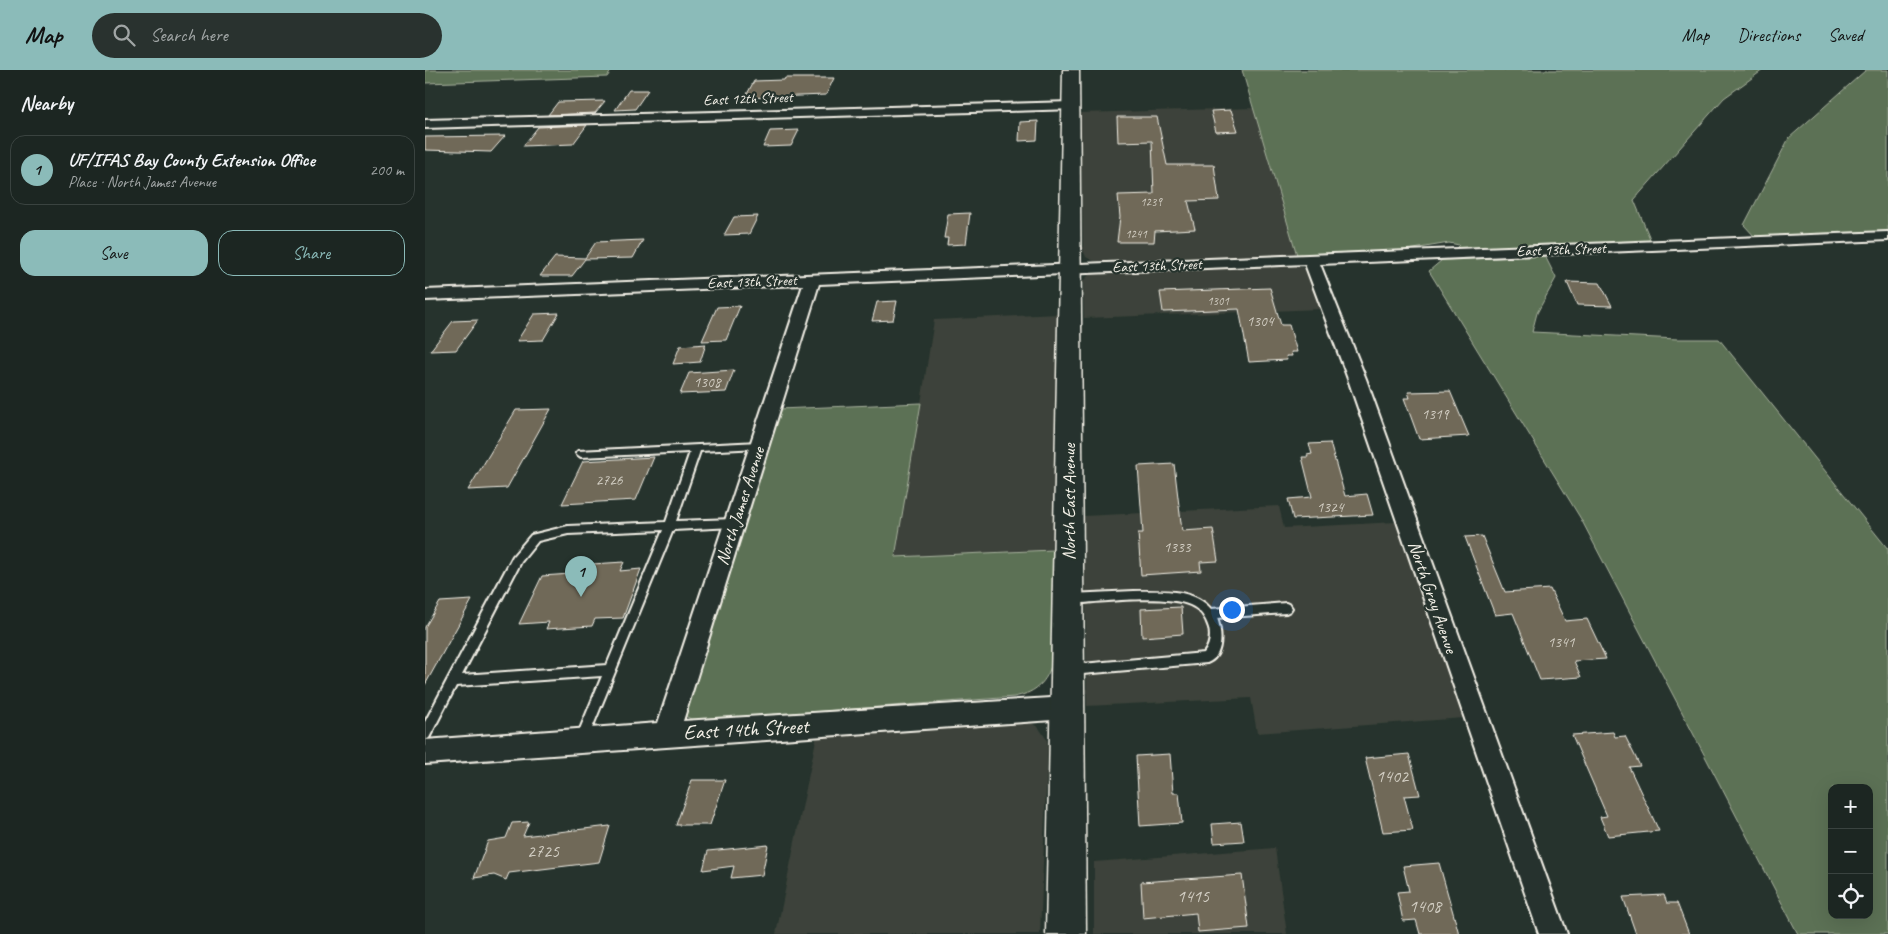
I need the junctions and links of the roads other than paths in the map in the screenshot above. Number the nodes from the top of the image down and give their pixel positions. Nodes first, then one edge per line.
1 (1071, 70) edge
2 (1071, 106) junction
3 (425, 124) edge
4 (1888, 236) edge
5 (1311, 260) junction
6 (1071, 269) junction
7 (813, 279) junction
8 (425, 295) edge
9 (759, 445) junction
10 (696, 448) junction
11 (581, 453) dead end
12 (734, 523) junction
13 (670, 525) junction
14 (1068, 599) junction
15 (1286, 608) dead end
16 (1211, 614) junction
17 (610, 670) junction
18 (1068, 670) junction
19 (453, 681) junction
20 (1067, 708) junction
21 (425, 734) edge
22 (667, 734) junction
23 (582, 740) junction
24 (425, 752) edge
25 (1066, 934) edge
26 (1553, 934) edge

1 - 2 main road, North East Avenue
2 - 3 street, East 12th Street
2 - 6 main road, North East Avenue
4 - 5 street, East 13th Street
5 - 6 street, East 13th Street
5 - 26 street, North Gray Avenue
6 - 7 street, East 13th Street
6 - 14 main road, North East Avenue
7 - 8 street, East 13th Street
7 - 9 street, North James Avenue
9 - 10 lane
9 - 12 street, North James Avenue
10 - 11 lane
10 - 13 lane
12 - 13 lane
12 - 22 street, North James Avenue
13 - 17 lane
13 - 19 lane
14 - 16 lane
14 - 18 main road, North East Avenue
15 - 16 lane
16 - 18 lane
17 - 19 lane
17 - 23 lane
18 - 20 main road, North East Avenue
19 - 21 lane
20 - 22 street, East 14th Street
20 - 25 main road, North East Avenue
22 - 23 street, East 14th Street
23 - 24 street, East 14th Street

